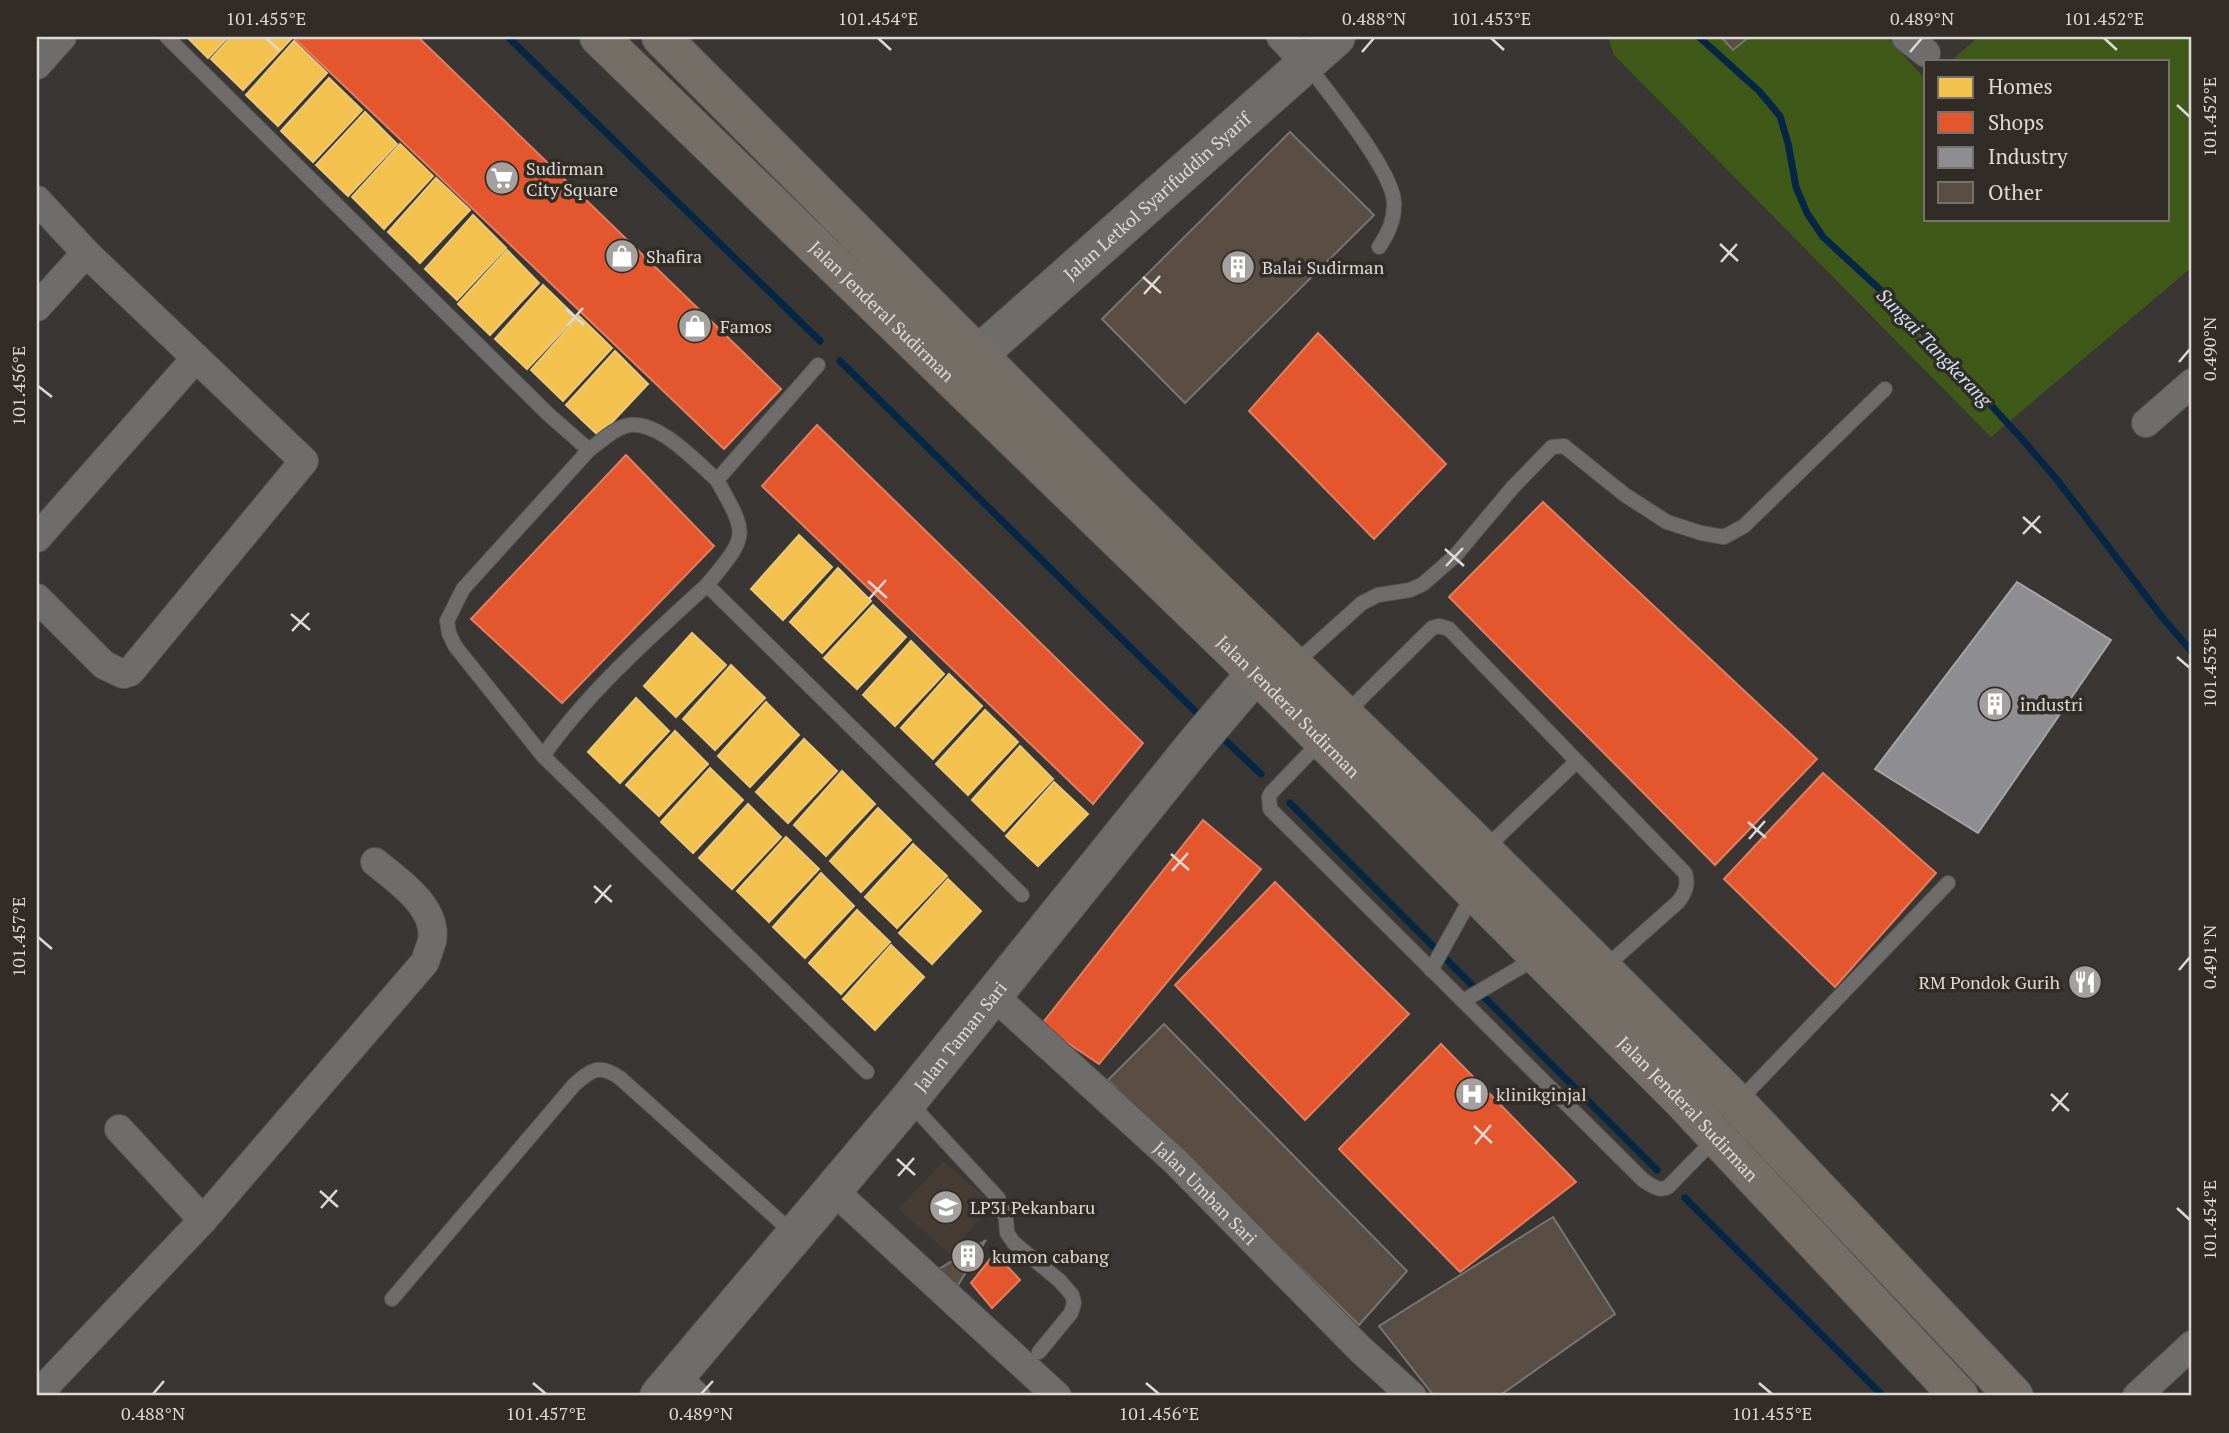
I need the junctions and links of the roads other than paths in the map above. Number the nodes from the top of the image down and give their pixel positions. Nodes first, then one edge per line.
1 (62, 37) edge
2 (167, 37) edge
3 (599, 37) edge
4 (661, 37) edge
5 (1336, 37) edge
6 (1294, 50) edge
7 (37, 65) edge
8 (37, 200) edge
9 (1379, 247) dead end
10 (86, 253) junction
11 (37, 307) edge
12 (979, 354) junction
13 (196, 358) junction
14 (818, 365) dead end
15 (2192, 383) edge
16 (1885, 389) dead end
17 (2146, 423) dead end
18 (589, 450) junction
19 (717, 480) junction
20 (37, 538) edge
21 (707, 585) junction
22 (37, 598) edge
23 (1293, 665) junction
24 (1256, 673) junction
25 (1333, 727) junction
26 (543, 756) junction
27 (1577, 761) junction
28 (1484, 851) junction
29 (375, 862) dead end
30 (1948, 884) dead end
31 (1474, 892) junction
32 (1021, 895) dead end
33 (1539, 957) junction
34 (1433, 966) junction
35 (1601, 970) junction
36 (993, 996) junction
37 (1466, 999) junction
38 (867, 1072) dead end
39 (908, 1101) junction
40 (1737, 1103) junction
41 (119, 1129) dead end
42 (1717, 1137) junction
43 (833, 1190) junction
44 (203, 1220) junction
45 (794, 1234) junction
46 (393, 1299) dead end
47 (2192, 1345) edge
48 (1039, 1352) dead end
49 (677, 1390) edge
50 (41, 1394) edge
51 (1057, 1396) edge
52 (1412, 1396) edge
53 (1959, 1396) edge
54 (2014, 1396) edge
55 (2137, 1396) edge

1 - 7 street
2 - 18 lane
3 - 24 main road, Jalan Jenderal Sudirman
4 - 12 main road, Jalan Jenderal Sudirman
5 - 6 street, Jalan Letkol Syarifuddin Syarif
6 - 9 lane
6 - 12 street, Jalan Letkol Syarifuddin Syarif
8 - 10 street
10 - 11 street
10 - 13 street
12 - 23 main road, Jalan Jenderal Sudirman
13 - 20 street
13 - 22 street
14 - 19 lane
15 - 17 street
16 - 23 lane
18 - 19 lane
18 - 26 lane
19 - 21 lane
21 - 26 lane
21 - 32 lane
23 - 25 main road, Jalan Jenderal Sudirman
24 - 25 main road, Jalan Jenderal Sudirman
24 - 36 street, Jalan Taman Sari
25 - 27 lane
25 - 28 main road, Jalan Jenderal Sudirman
25 - 31 main road, Jalan Jenderal Sudirman
25 - 34 lane
26 - 38 lane
27 - 28 lane
27 - 35 lane
28 - 35 main road, Jalan Jenderal Sudirman
29 - 44 street
30 - 40 lane
31 - 33 main road, Jalan Jenderal Sudirman
31 - 34 lane
33 - 37 lane
33 - 42 main road, Jalan Jenderal Sudirman
34 - 37 lane
35 - 40 main road, Jalan Jenderal Sudirman
36 - 39 street, Jalan Taman Sari
36 - 52 street, Jalan Umban Sari
37 - 42 lane
39 - 43 street, Jalan Taman Sari
39 - 48 lane
40 - 54 main road, Jalan Jenderal Sudirman
41 - 44 street
42 - 53 main road, Jalan Jenderal Sudirman
43 - 45 street, Jalan Taman Sari
43 - 51 street
44 - 50 street
45 - 46 lane
45 - 49 street, Jalan Taman Sari
47 - 55 street

